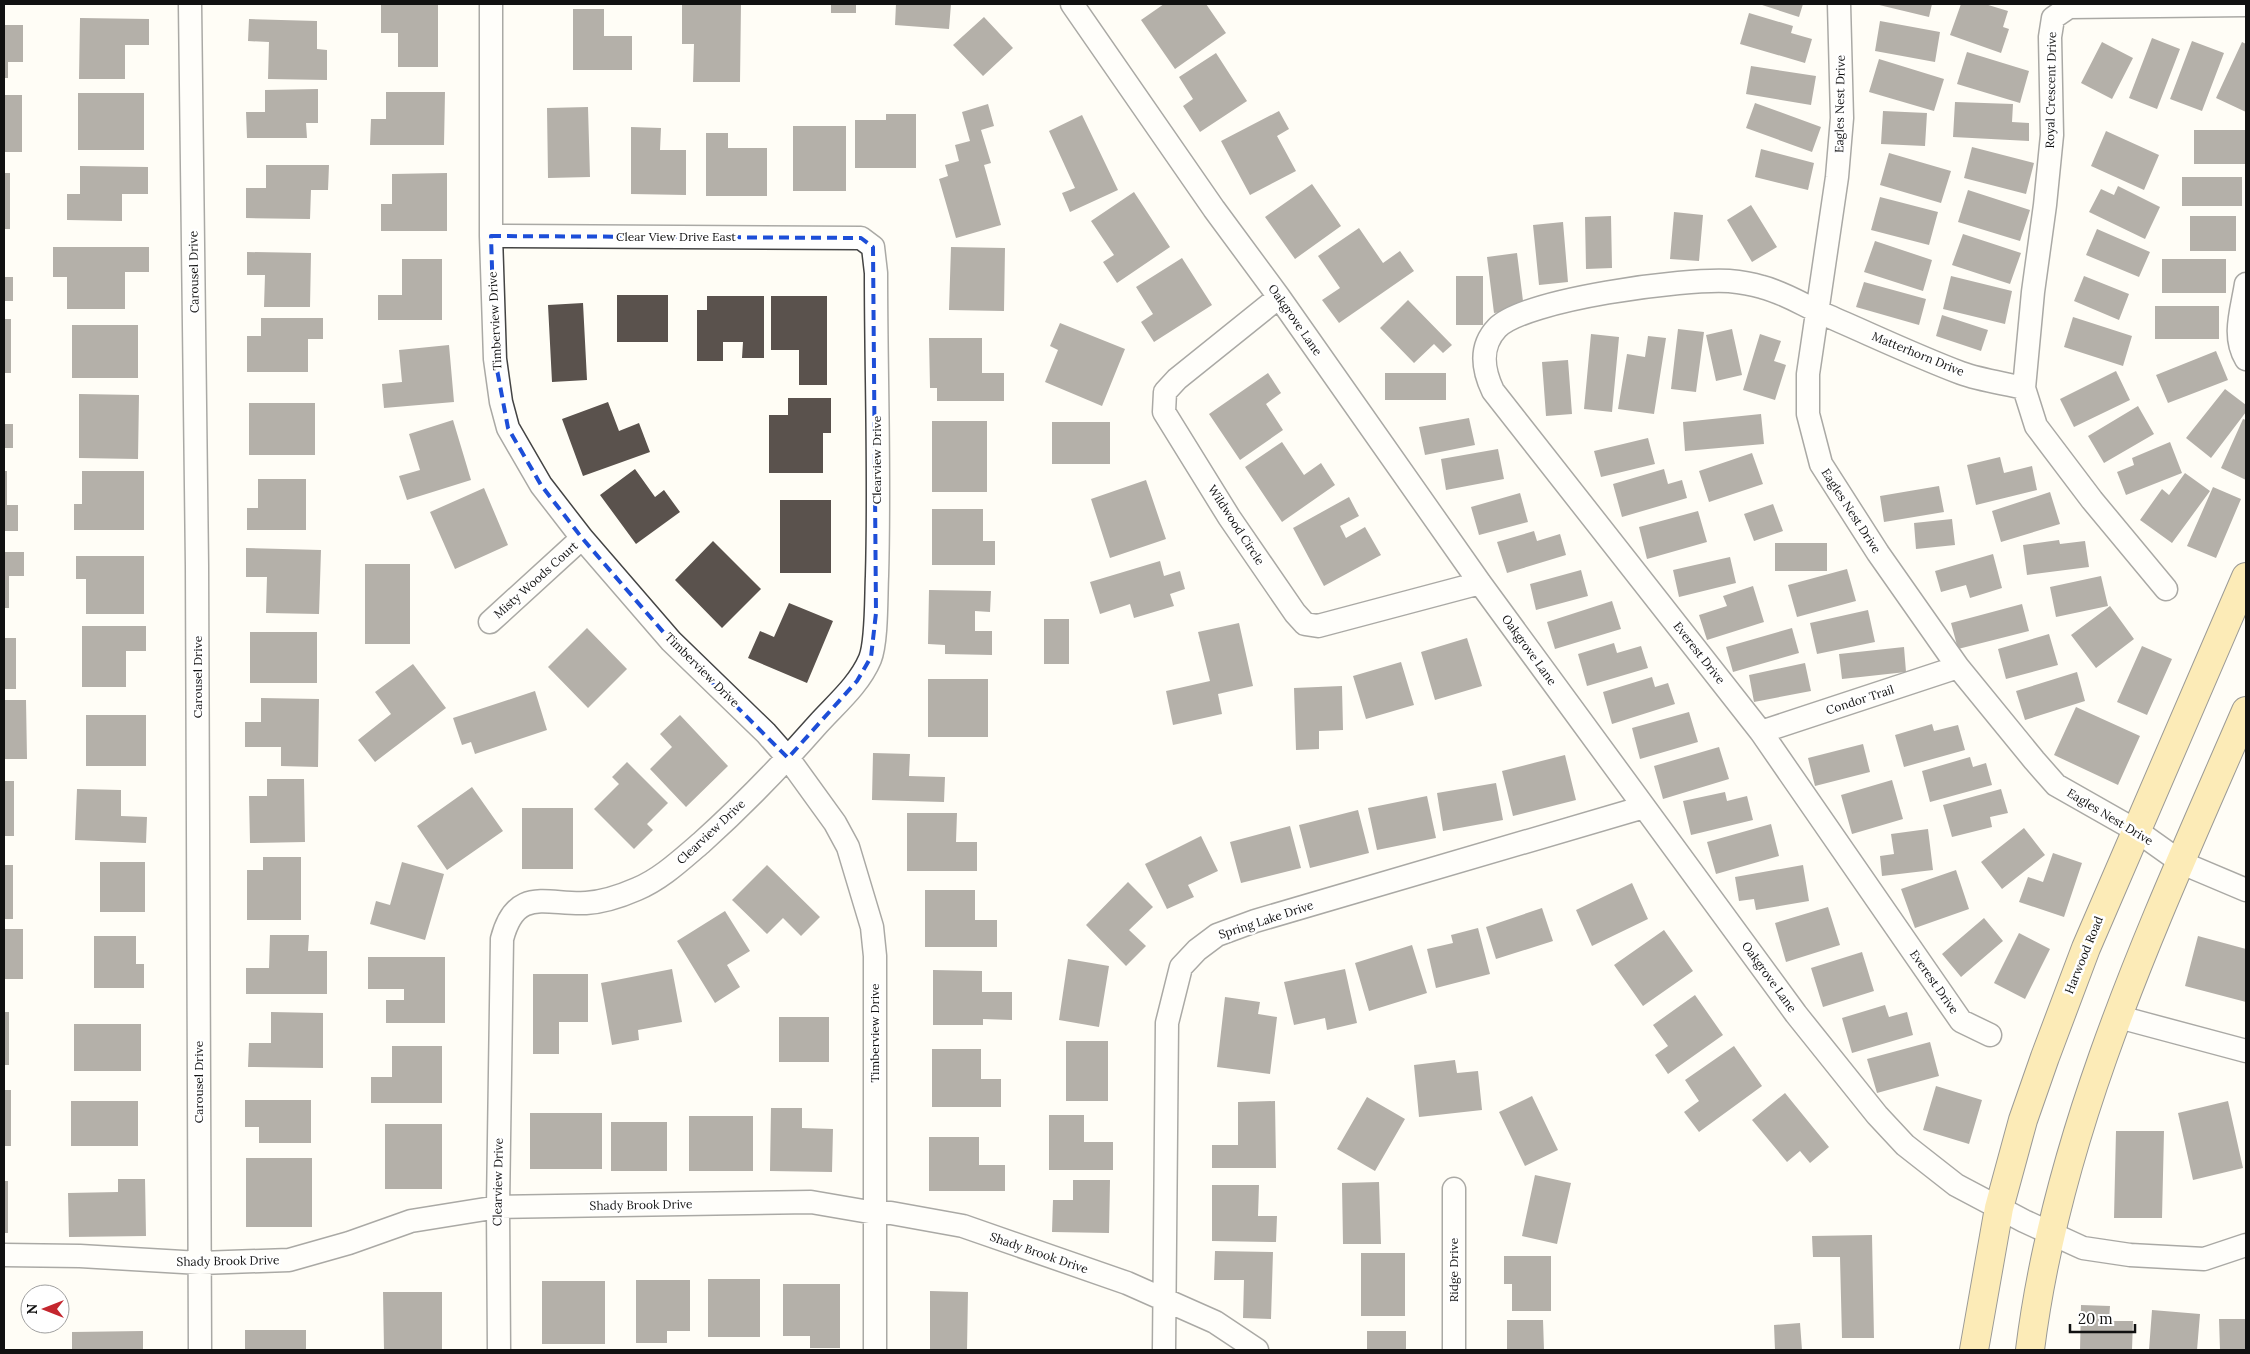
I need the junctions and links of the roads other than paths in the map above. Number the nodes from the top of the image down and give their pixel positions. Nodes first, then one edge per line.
1 (190, 4) edge
2 (491, 4) edge
3 (1072, 4) edge
4 (1839, 4) edge
5 (2246, 6) edge
6 (491, 236) junction
7 (861, 238) joint
8 (2246, 284) edge
9 (1279, 297) junction
10 (1574, 298) joint
11 (1816, 311) junction
12 (2246, 360) edge
13 (2024, 388) junction
14 (582, 538) junction
15 (2246, 577) edge
16 (1480, 583) junction
17 (2166, 589) dead end
18 (490, 622) dead end
19 (1958, 667) junction
20 (2244, 721) edge
21 (1762, 732) junction
22 (788, 758) junction
23 (1644, 807) junction
24 (2137, 831) junction
25 (2182, 863) junction
26 (2246, 890) edge
27 (2119, 1017) junction
28 (1990, 1035) dead end
29 (2246, 1052) edge
30 (1454, 1189) dead end
31 (498, 1207) junction
32 (1999, 1208) junction
33 (875, 1213) junction
34 (2050, 1232) junction
35 (2246, 1245) edge
36 (4, 1255) edge
37 (200, 1264) junction
38 (1165, 1298) junction
39 (200, 1350) edge
40 (499, 1350) edge
41 (875, 1350) edge
42 (1164, 1350) edge
43 (1257, 1350) edge
44 (1454, 1350) edge
45 (1974, 1350) edge
46 (2030, 1350) edge

1 - 37 street, Carousel Drive
2 - 6 street, Timberview Drive
3 - 9 street, Oakgrove Lane
4 - 11 street, Eagles Nest Drive
5 - 13 street, Royal Crescent Drive
6 - 7 street, Clear View Drive East
6 - 14 street, Timberview Drive
7 - 22 street, Clearview Drive
8 - 12 street
9 - 16 street, Oakgrove Lane
9 - 16 street, Wildwood Circle
10 - 11 street, Matterhorn Drive
10 - 21 street, Everest Drive
11 - 13 street, Matterhorn Drive
11 - 19 street, Eagles Nest Drive
13 - 17 street
14 - 18 street, Misty Woods Court
14 - 22 street, Timberview Drive
15 - 24 main road, Harwood Road
16 - 23 street, Oakgrove Lane
19 - 21 street, Condor Trail
19 - 24 street, Eagles Nest Drive
20 - 25 main road
21 - 28 street, Everest Drive
22 - 31 street, Clearview Drive
22 - 33 street, Timberview Drive
23 - 32 street, Oakgrove Lane
23 - 38 street, Spring Lake Drive
24 - 25 street, Eagles Nest Drive
24 - 32 main road, Harwood Road
25 - 26 street, Eagles Nest Drive
25 - 27 main road
27 - 29 street
27 - 34 main road
30 - 44 street, Ridge Drive
31 - 33 street, Shady Brook Drive
31 - 37 street, Shady Brook Drive
31 - 40 street, Clearview Drive
32 - 34 street, Oakgrove Lane
32 - 45 main road, Harwood Road
33 - 38 street, Shady Brook Drive
33 - 41 street, Timberview Drive
34 - 35 street, Oakgrove Lane
34 - 46 main road
36 - 37 street, Shady Brook Drive
37 - 39 street, Carousel Drive
38 - 42 street, Spring Lake Drive
38 - 43 street, Shady Brook Drive

